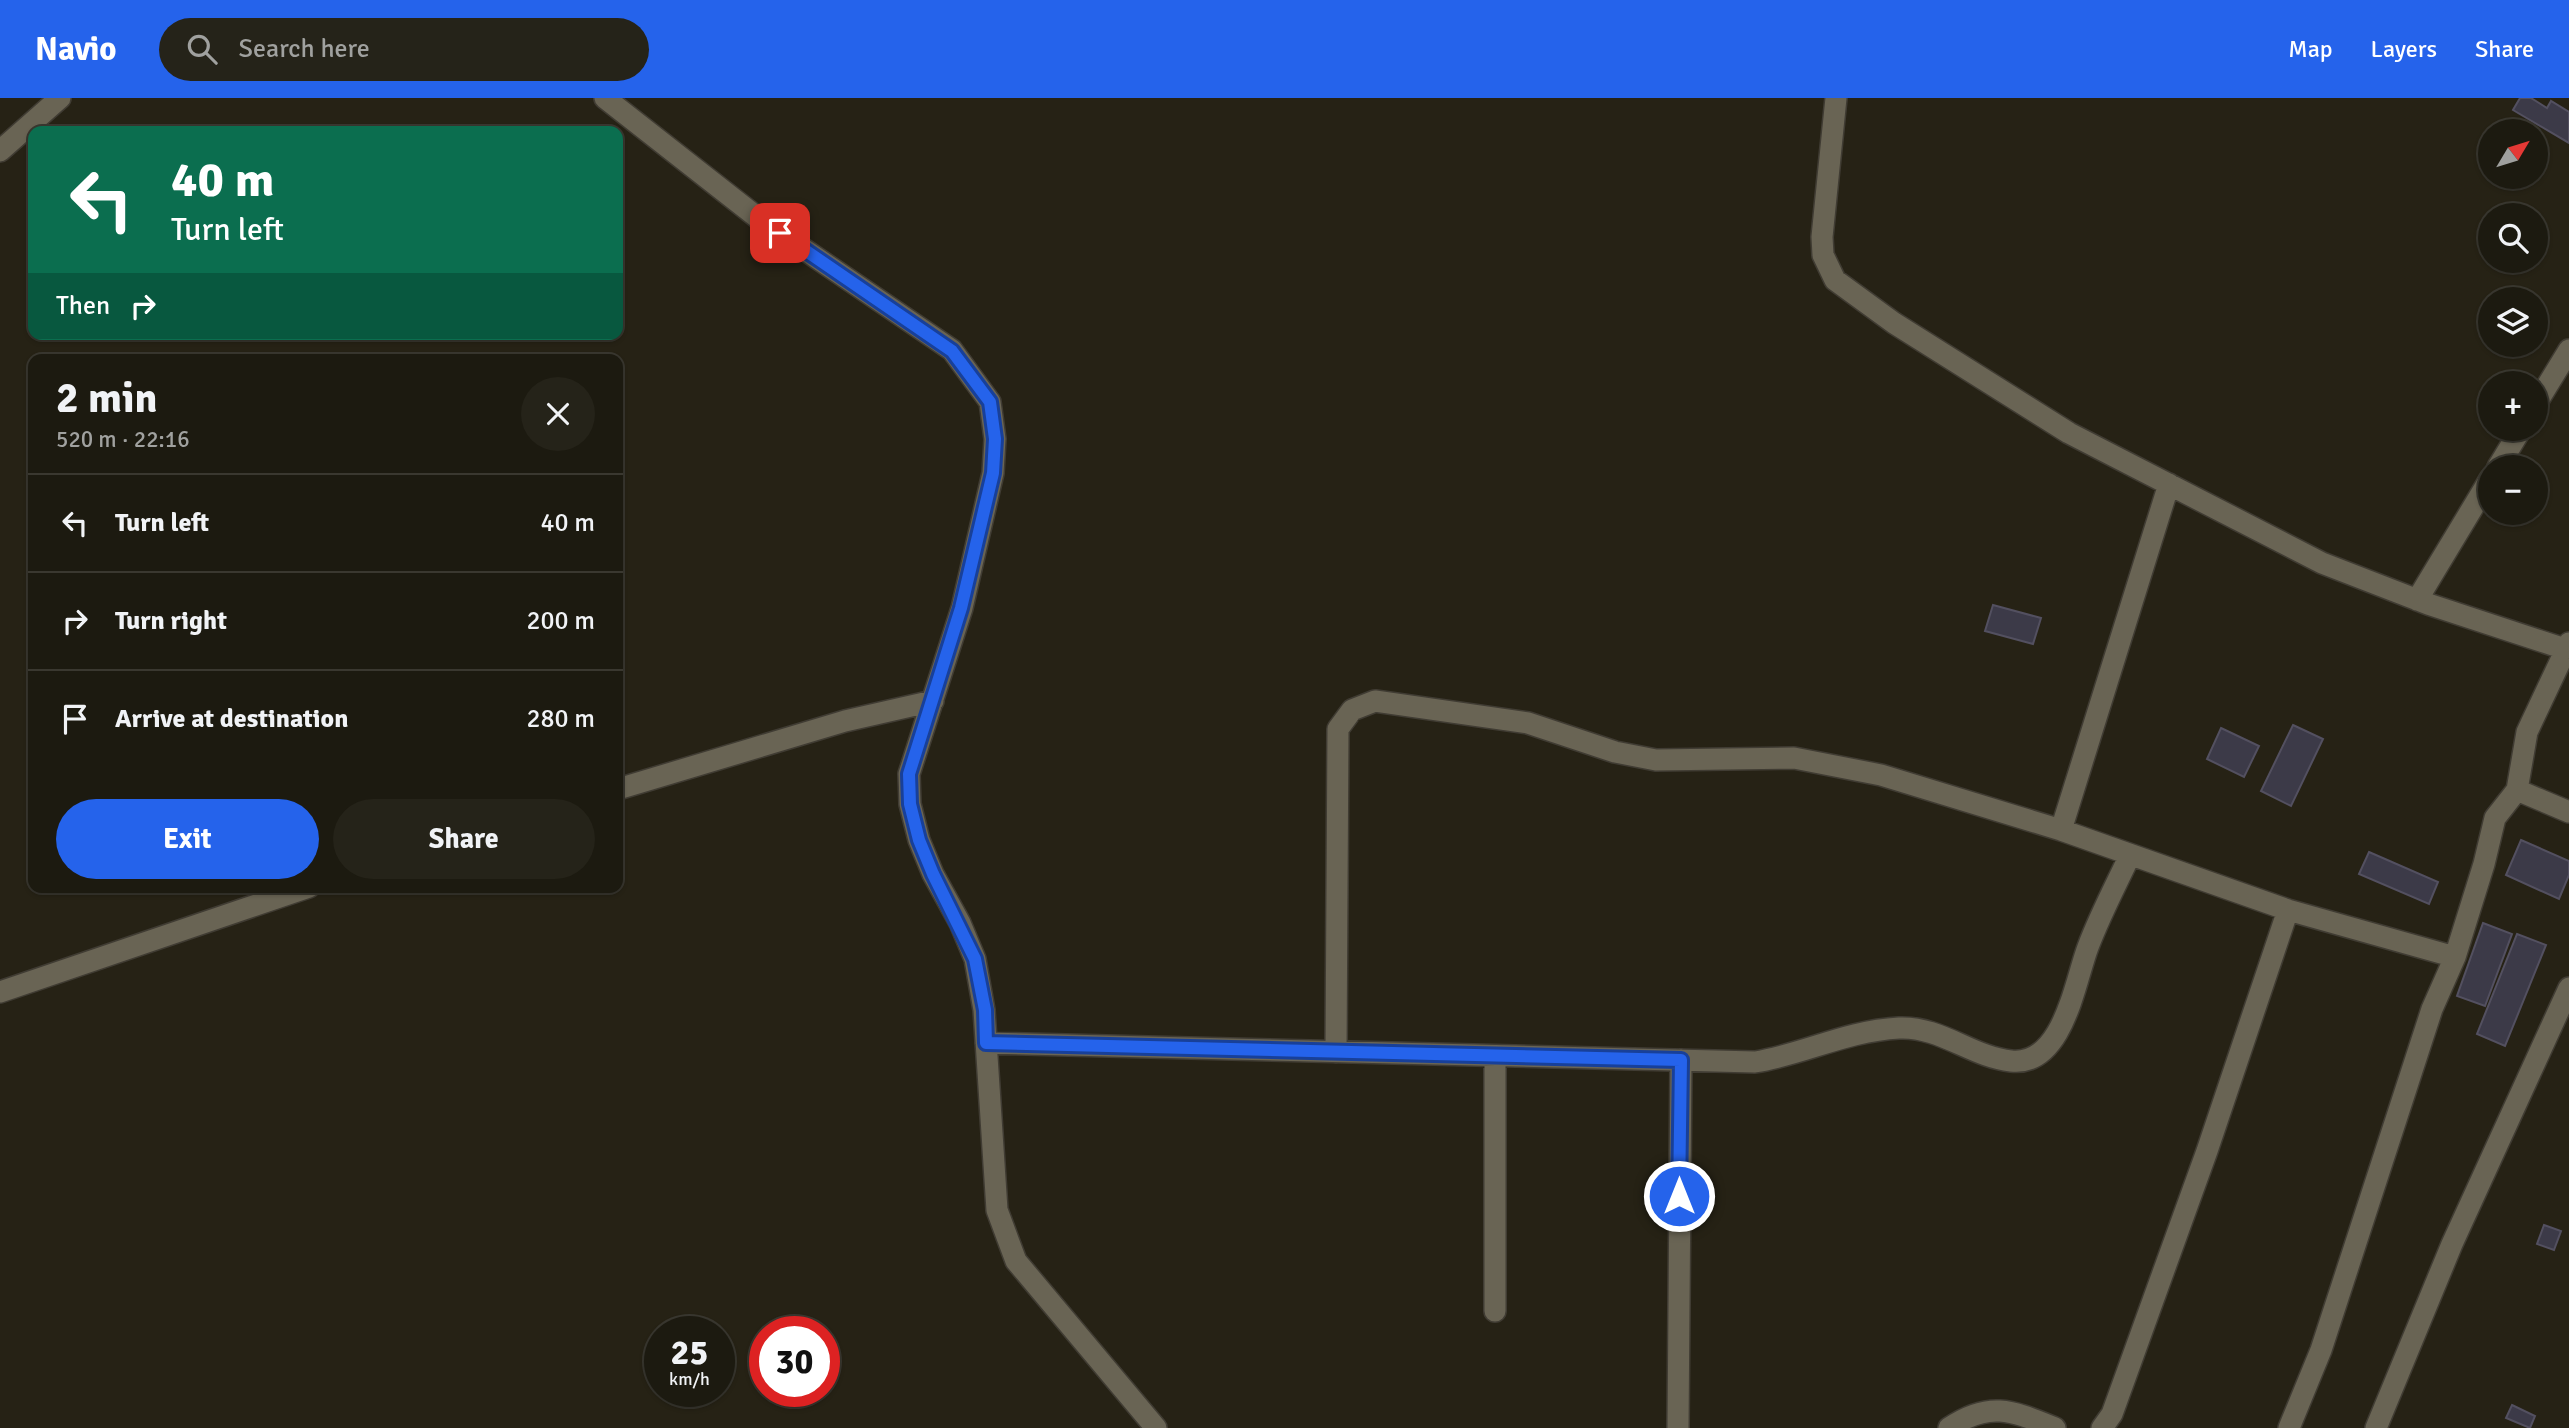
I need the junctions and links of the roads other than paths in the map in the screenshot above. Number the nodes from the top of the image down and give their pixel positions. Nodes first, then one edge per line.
1 (60, 98) edge
2 (605, 98) edge
3 (1836, 98) edge
4 (28, 126) edge
5 (28, 126) edge
6 (0, 151) edge
7 (2569, 350) edge
8 (2548, 384) edge
9 (2169, 484) junction
10 (2478, 499) edge
11 (2417, 600) junction
12 (2567, 646) edge
13 (933, 701) junction
14 (623, 788) edge
15 (2517, 790) junction
16 (2569, 812) edge
17 (2061, 830) junction
18 (2130, 855) junction
19 (291, 893) edge
20 (2288, 909) junction
21 (2455, 957) junction
22 (2569, 988) edge
23 (0, 992) edge
24 (986, 1043) junction
25 (1336, 1052) junction
26 (1495, 1056) junction
27 (1681, 1060) junction
28 (1495, 1311) dead end
29 (1156, 1428) edge
30 (1678, 1428) edge
31 (1950, 1428) edge
32 (2055, 1428) edge
33 (2102, 1428) edge
34 (2289, 1428) edge
35 (2376, 1428) edge

1 - 4 street
2 - 13 street
3 - 9 street
5 - 6 street
7 - 8 street
9 - 11 street
9 - 17 street
10 - 11 street
11 - 12 street
12 - 15 street
13 - 14 street
13 - 24 street
15 - 16 street
15 - 21 street
17 - 18 street
17 - 25 street
18 - 20 street
18 - 27 street
19 - 23 street
20 - 21 street
20 - 33 street
21 - 34 street
22 - 35 street
24 - 25 street
24 - 29 street
25 - 26 street
26 - 27 street
26 - 28 street
27 - 30 street
31 - 32 street

